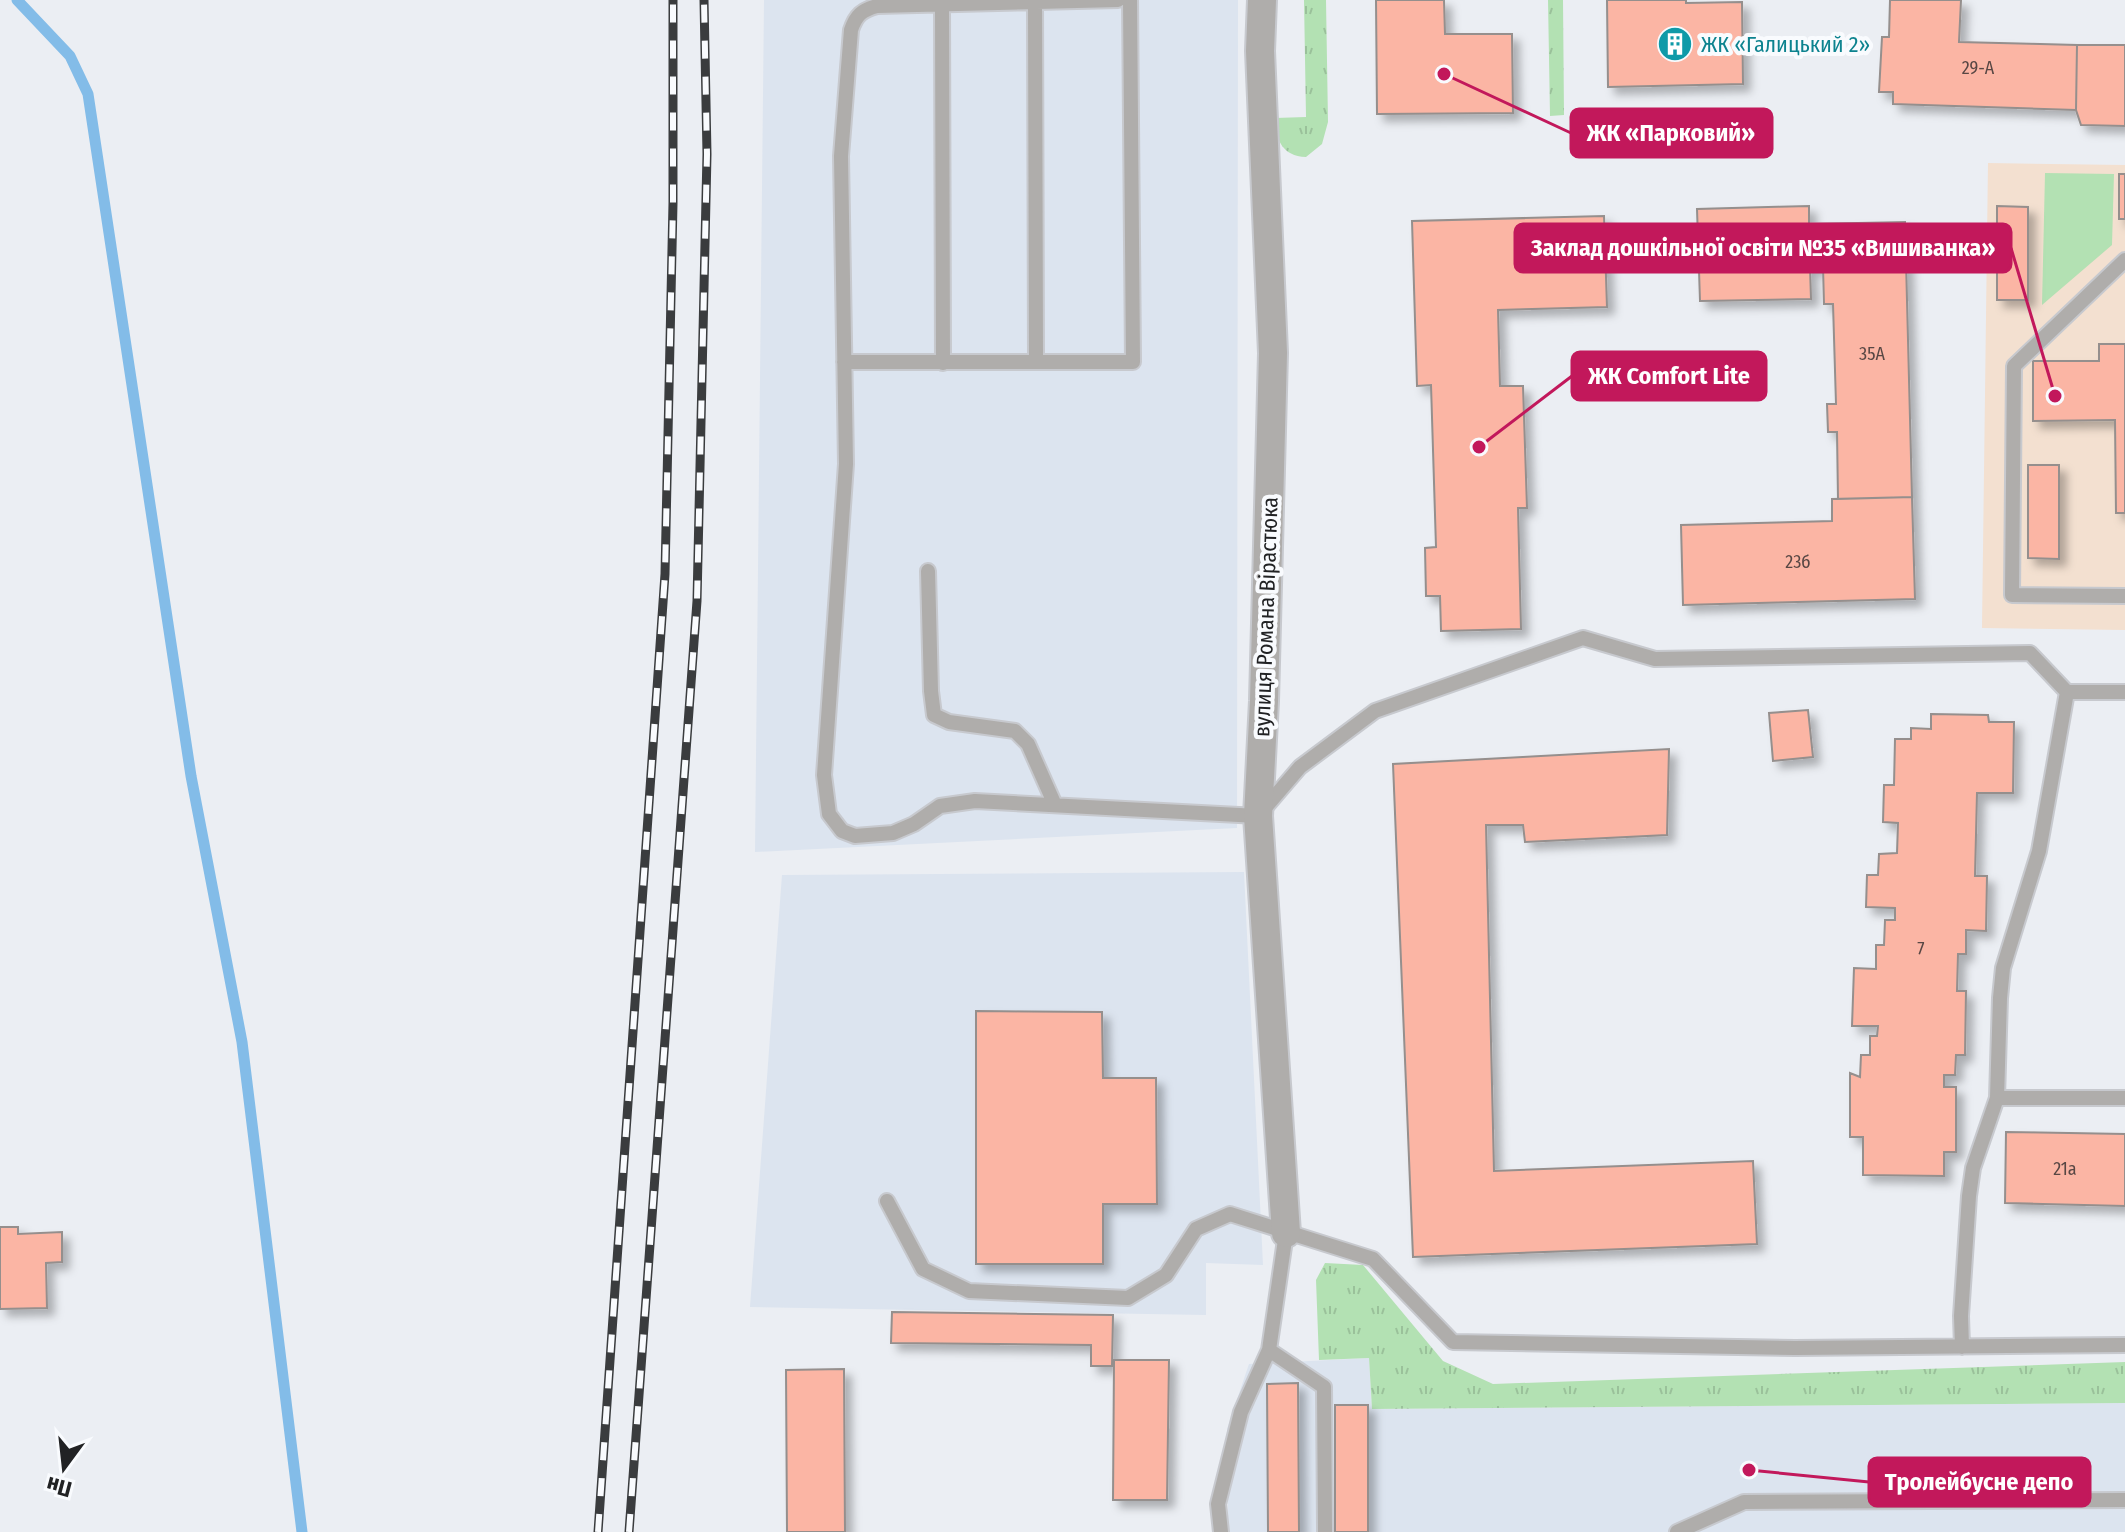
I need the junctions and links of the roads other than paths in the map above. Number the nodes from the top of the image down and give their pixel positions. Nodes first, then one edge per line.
1 (1118, 0) edge
2 (1130, 0) edge
3 (1262, 0) edge
4 (1035, 2) junction
5 (942, 4) junction
6 (2125, 260) edge
7 (844, 362) junction
8 (1036, 362) junction
9 (943, 363) junction
10 (928, 571) dead end
11 (2125, 596) edge
12 (2067, 692) junction
13 (2125, 692) edge
14 (1055, 805) junction
15 (1258, 816) junction
16 (1997, 1098) junction
17 (2125, 1098) edge
18 (887, 1201) dead end
19 (1286, 1233) junction
20 (2125, 1345) edge
21 (1962, 1347) junction
22 (1269, 1350) junction
23 (2125, 1500) edge
24 (1221, 1532) edge
25 (1325, 1532) edge
26 (1677, 1532) edge

1 - 4 lane
2 - 8 lane
3 - 15 street, вулиця Романа Вірастюка
4 - 5 lane
4 - 8 lane
5 - 7 lane
5 - 9 lane
6 - 11 lane
7 - 9 lane
7 - 14 lane
8 - 9 lane
10 - 14 lane
12 - 13 lane
12 - 15 lane
12 - 16 lane
14 - 15 lane
15 - 19 street, вулиця Романа Вірастюка
16 - 17 lane
16 - 21 lane
18 - 19 lane
19 - 21 lane
19 - 22 lane
20 - 21 lane
22 - 24 lane
22 - 25 lane
23 - 26 lane

